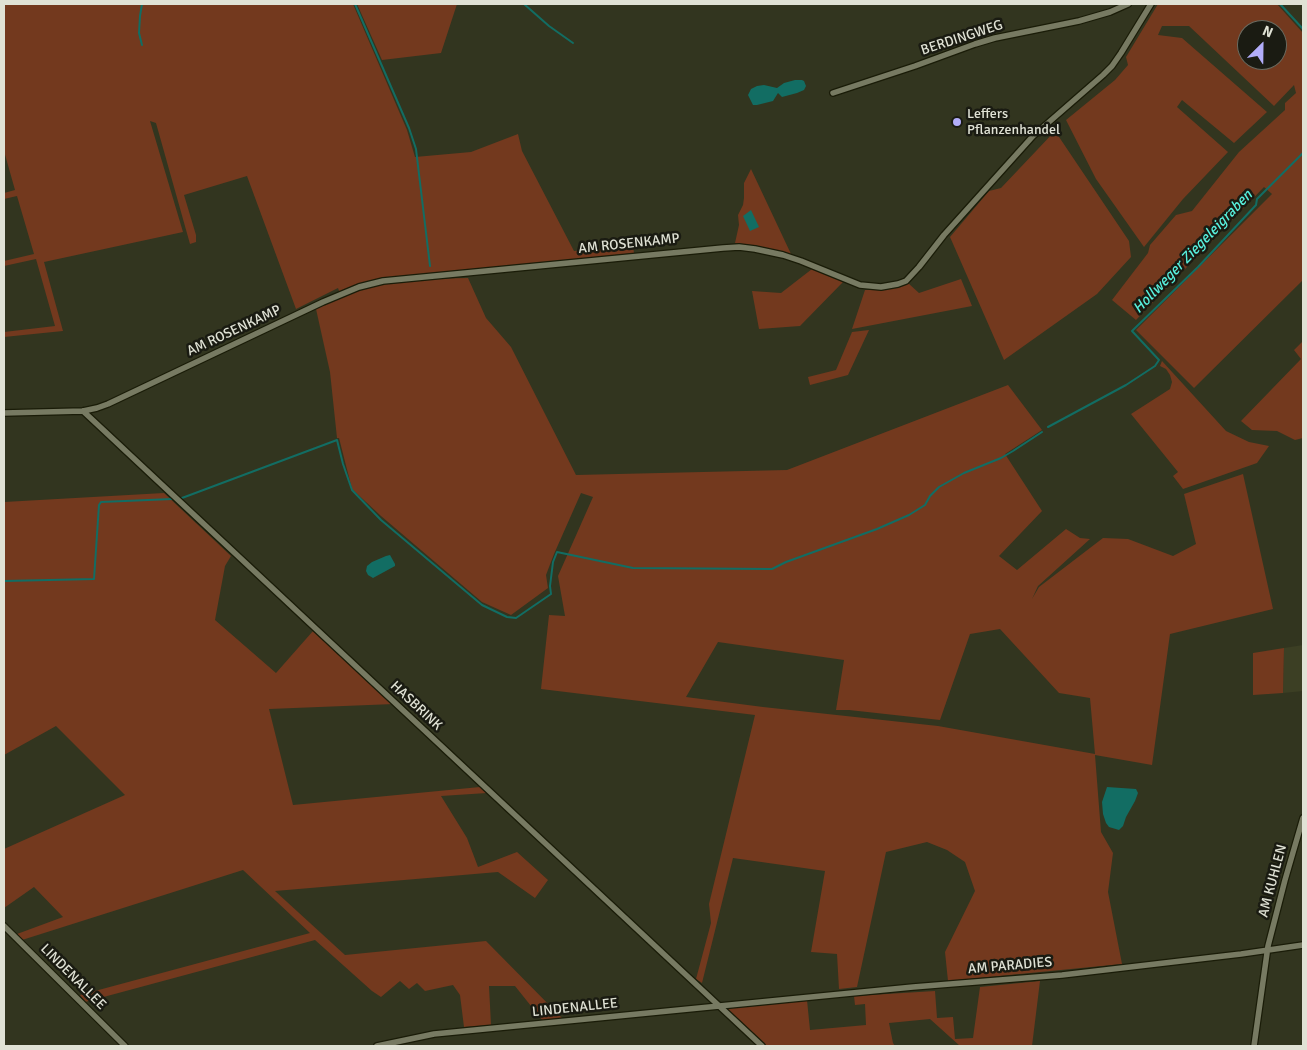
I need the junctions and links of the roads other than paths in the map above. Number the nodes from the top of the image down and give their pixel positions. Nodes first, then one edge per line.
1 (1128, 4) edge
2 (1151, 4) edge
3 (833, 93) dead end
4 (97, 408) junction
5 (83, 411) junction
6 (4, 413) edge
7 (96, 423) junction
8 (1303, 818) edge
9 (4, 926) edge
10 (1303, 945) edge
11 (1268, 950) junction
12 (719, 1006) junction
13 (125, 1046) edge
14 (377, 1046) edge
15 (762, 1046) edge
16 (1254, 1046) edge

1 - 3 street, BERDINGWEG
2 - 4 street, AM ROSENKAMP
4 - 5 street, AM ROSENKAMP
4 - 7 street
5 - 6 street, AM ROSENKAMP
5 - 7 street, HASBRINK
7 - 12 street, HASBRINK
8 - 11 street, AM KUHLEN
9 - 13 street, LINDENALLEE
10 - 11 street, AM PARADIES
11 - 12 street, AM PARADIES
11 - 16 street, AM KUHLEN
12 - 14 street, LINDENALLEE
12 - 15 street

